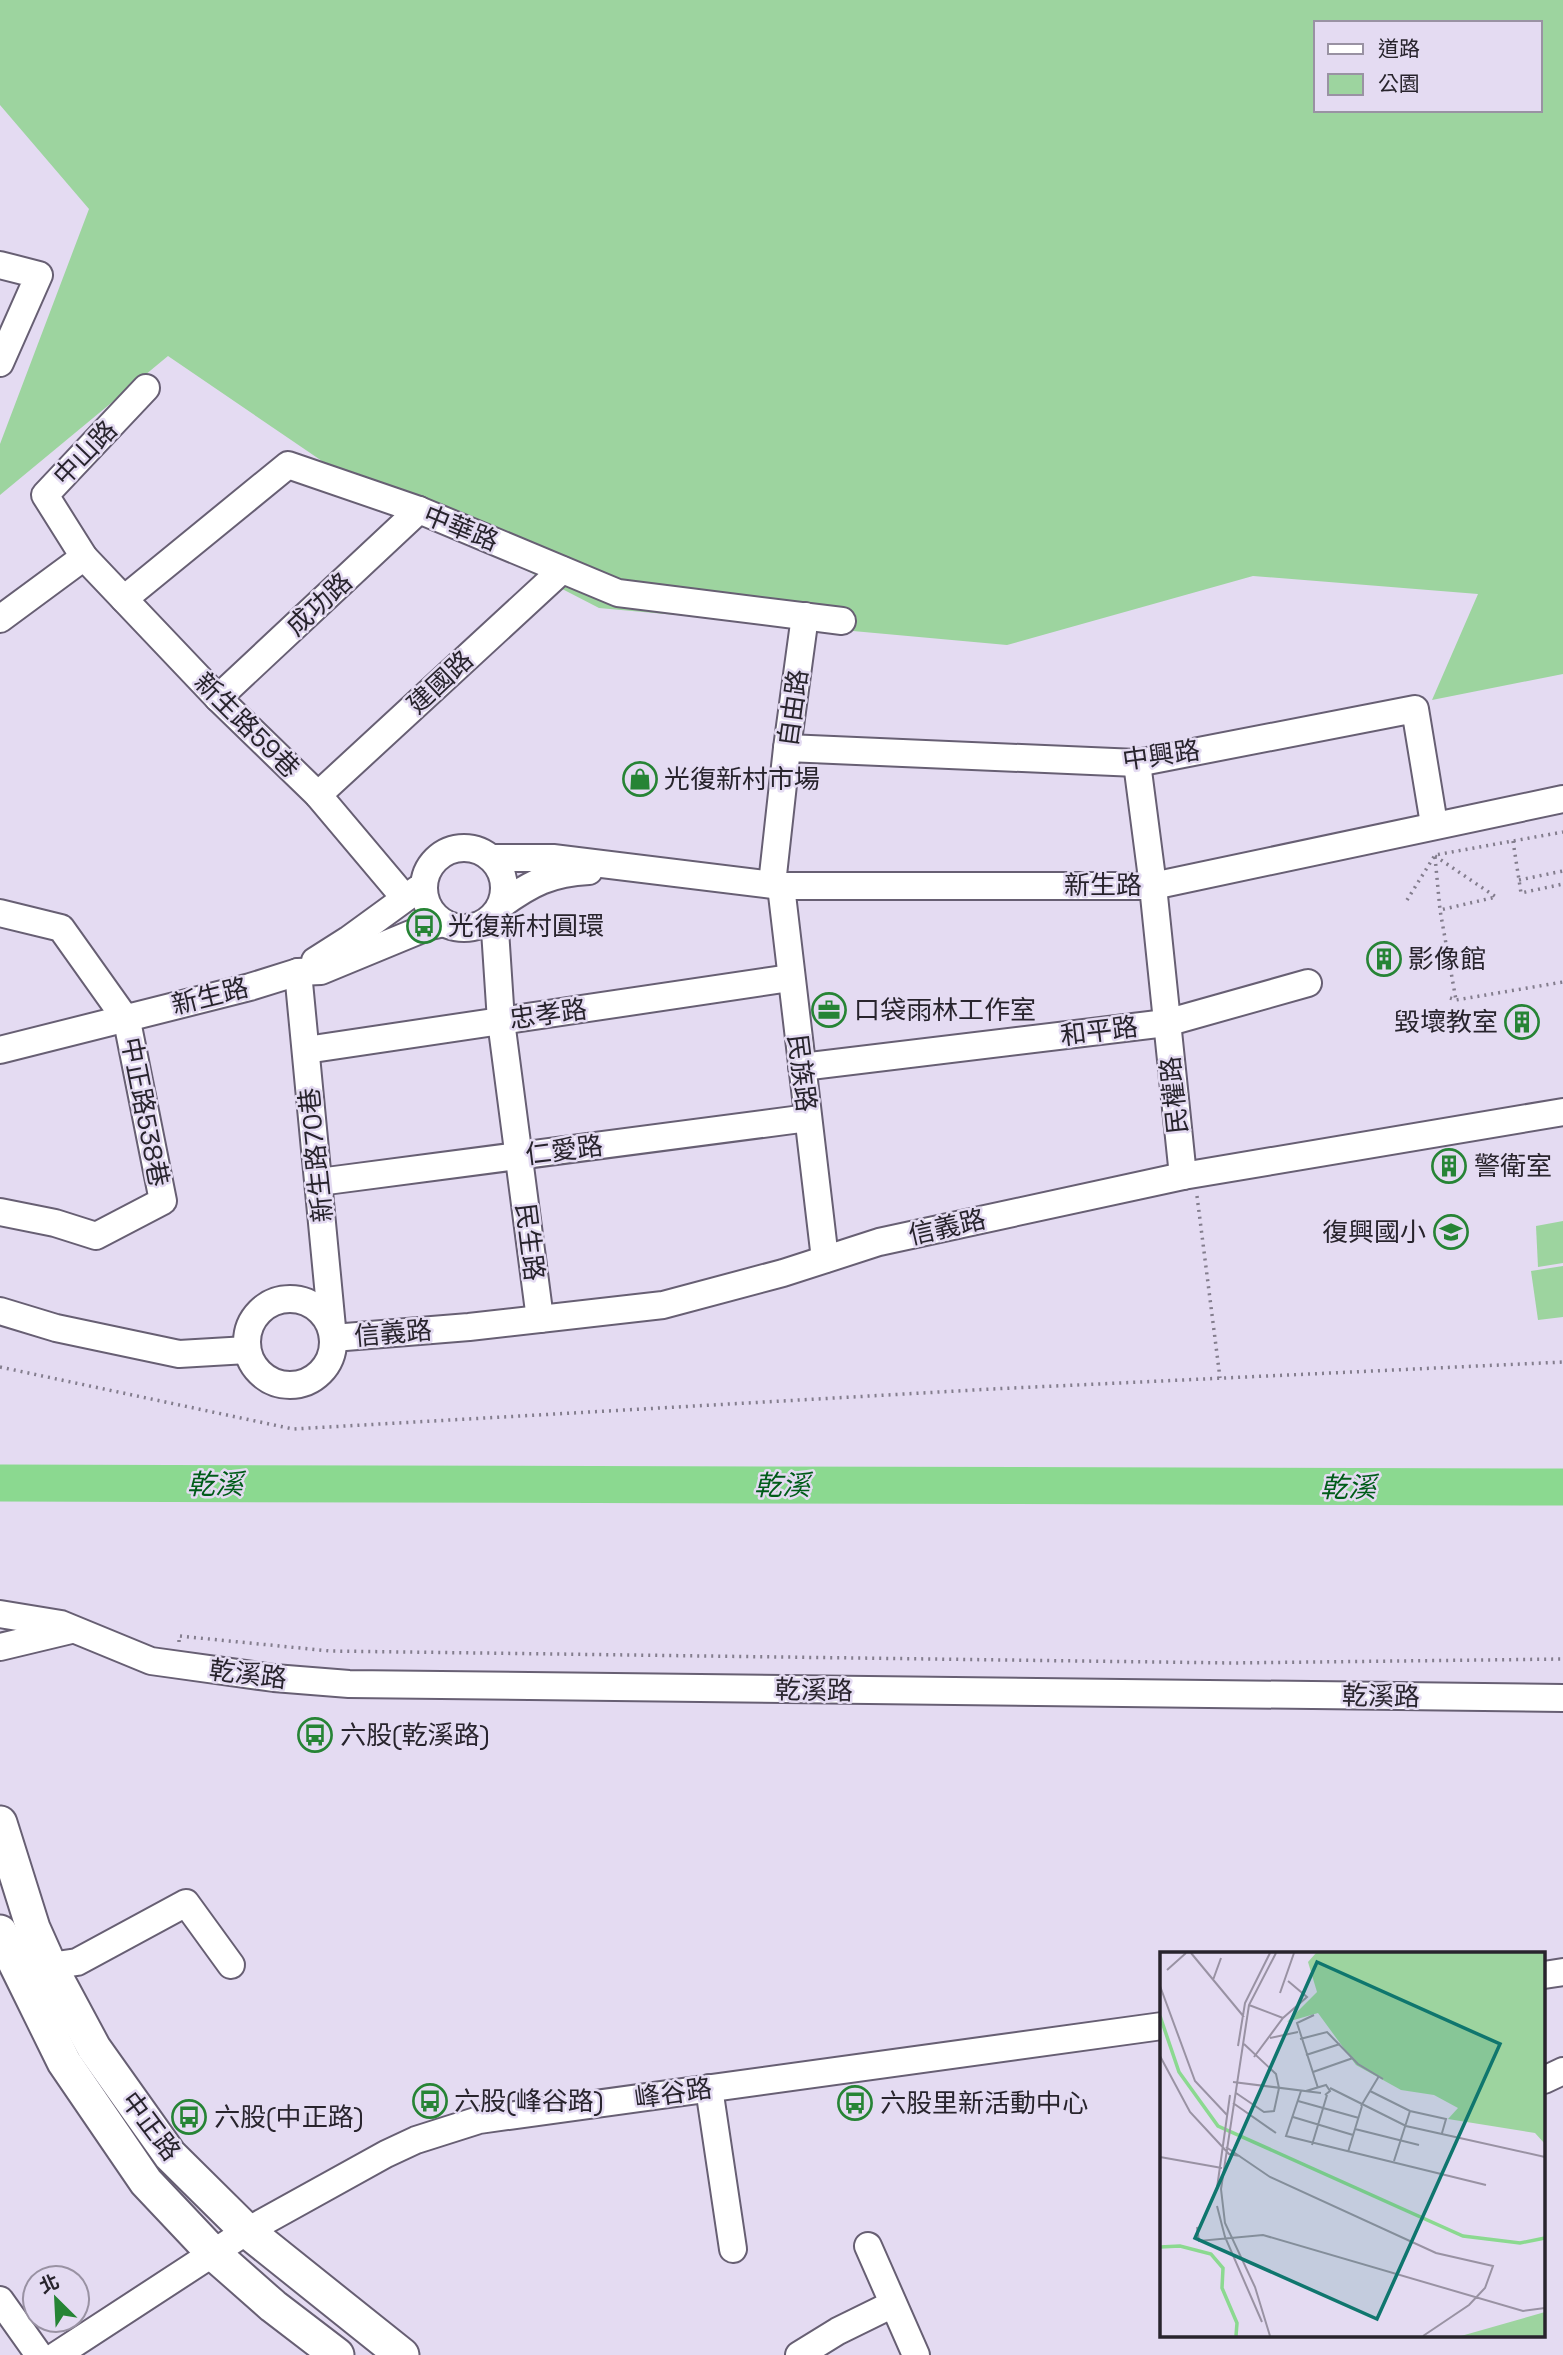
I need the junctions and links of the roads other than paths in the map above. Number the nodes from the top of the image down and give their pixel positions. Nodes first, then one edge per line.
1 (0, 265) edge
2 (0, 363) edge
3 (146, 388) dead end
4 (419, 510) junction
5 (84, 557) junction
6 (562, 570) junction
7 (124, 599) junction
8 (805, 616) junction
9 (0, 620) edge
10 (842, 621) dead end
11 (218, 698) junction
12 (787, 748) junction
13 (1137, 763) junction
14 (318, 795) junction
15 (1563, 799) edge
16 (1434, 824) junction
17 (491, 858) junction
18 (636, 869) junction
19 (776, 885) junction
20 (1153, 886) junction
21 (414, 891) junction
22 (498, 910) junction
23 (0, 913) edge
24 (444, 923) junction
25 (298, 972) junction
26 (790, 978) junction
27 (1308, 984) dead end
28 (126, 1017) junction
29 (501, 1021) junction
30 (1166, 1023) junction
31 (0, 1050) edge
32 (306, 1050) junction
33 (802, 1067) junction
34 (1563, 1112) edge
35 (808, 1118) junction
36 (519, 1156) junction
37 (1189, 1175) junction
38 (319, 1182) junction
39 (0, 1212) edge
40 (825, 1259) junction
41 (0, 1311) edge
42 (540, 1319) junction
43 (333, 1338) junction
44 (247, 1350) junction
45 (0, 1614) edge
46 (73, 1630) junction
47 (0, 1647) edge
48 (1563, 1698) edge
49 (0, 1824) edge
50 (0, 1932) edge
51 (231, 1965) dead end
52 (50, 1966) junction
53 (1160, 2026) edge
54 (1563, 2071) edge
55 (1546, 2079) edge
56 (709, 2088) junction
57 (247, 2231) junction
58 (868, 2246) dead end
59 (733, 2249) dead end
60 (214, 2253) junction
61 (0, 2300) edge
62 (893, 2304) junction
63 (39, 2355) edge
64 (57, 2355) edge
65 (337, 2355) edge
66 (402, 2355) edge
67 (799, 2355) edge
68 (916, 2355) edge

1 - 2 street
3 - 5 street, 中山路
4 - 6 street, 中華路
4 - 7 street, 中華路
4 - 11 street, 成功路
5 - 7 street, 新生路59巷
5 - 9 street
6 - 8 street, 中華路
6 - 14 street, 建國路
7 - 11 street, 新生路59巷
8 - 10 street, 中華路
8 - 12 street, 自由路
11 - 14 street, 新生路59巷
12 - 13 street, 中興路
12 - 19 street, 自由路
13 - 16 street, 中興路
13 - 20 street, 民權路
14 - 21 street, 新生路59巷
15 - 16 street, 新生路
16 - 20 street, 新生路
17 - 18 street, 新生路
17 - 21 street, 新生路
17 - 22 street
18 - 19 street, 新生路
18 - 22 street, 新生路
19 - 20 street, 新生路
19 - 26 street, 民族路
20 - 30 street, 民權路
21 - 24 street
21 - 25 street, 新生路
22 - 24 street, 新生路
22 - 29 street, 民生路
23 - 28 street
24 - 25 street, 新生路
25 - 28 street, 新生路
25 - 32 street, 新生路70巷
26 - 29 street, 忠孝路
26 - 33 street, 民族路
27 - 30 street, 和平路
28 - 31 street, 新生路
28 - 39 street, 中正路538巷
29 - 32 street, 忠孝路
29 - 36 street, 民生路
30 - 33 street, 和平路
30 - 37 street, 民權路
32 - 38 street, 新生路70巷
33 - 35 street, 民族路
34 - 37 street, 信義路
35 - 36 street, 仁愛路
35 - 40 street, 民族路
36 - 38 street, 仁愛路
36 - 42 street, 民生路
37 - 40 street, 信義路
38 - 43 street, 新生路70巷
40 - 42 street, 信義路
41 - 44 street
42 - 43 street, 信義路
43 - 44 street, 信義路
43 - 44 street, 信義路
45 - 46 street, 乾溪路
46 - 47 street
46 - 48 street, 乾溪路
49 - 52 main road, 中正路
50 - 60 main road, 中正路
51 - 52 street
52 - 57 main road, 中正路
53 - 56 street, 峰谷路
54 - 55 street
56 - 57 street, 峰谷路
56 - 59 street
57 - 60 street, 峰谷路
57 - 66 main road, 中正路
58 - 62 street
60 - 64 street, 峰谷路
60 - 65 main road, 中正路
61 - 63 street
62 - 67 street
62 - 68 street

